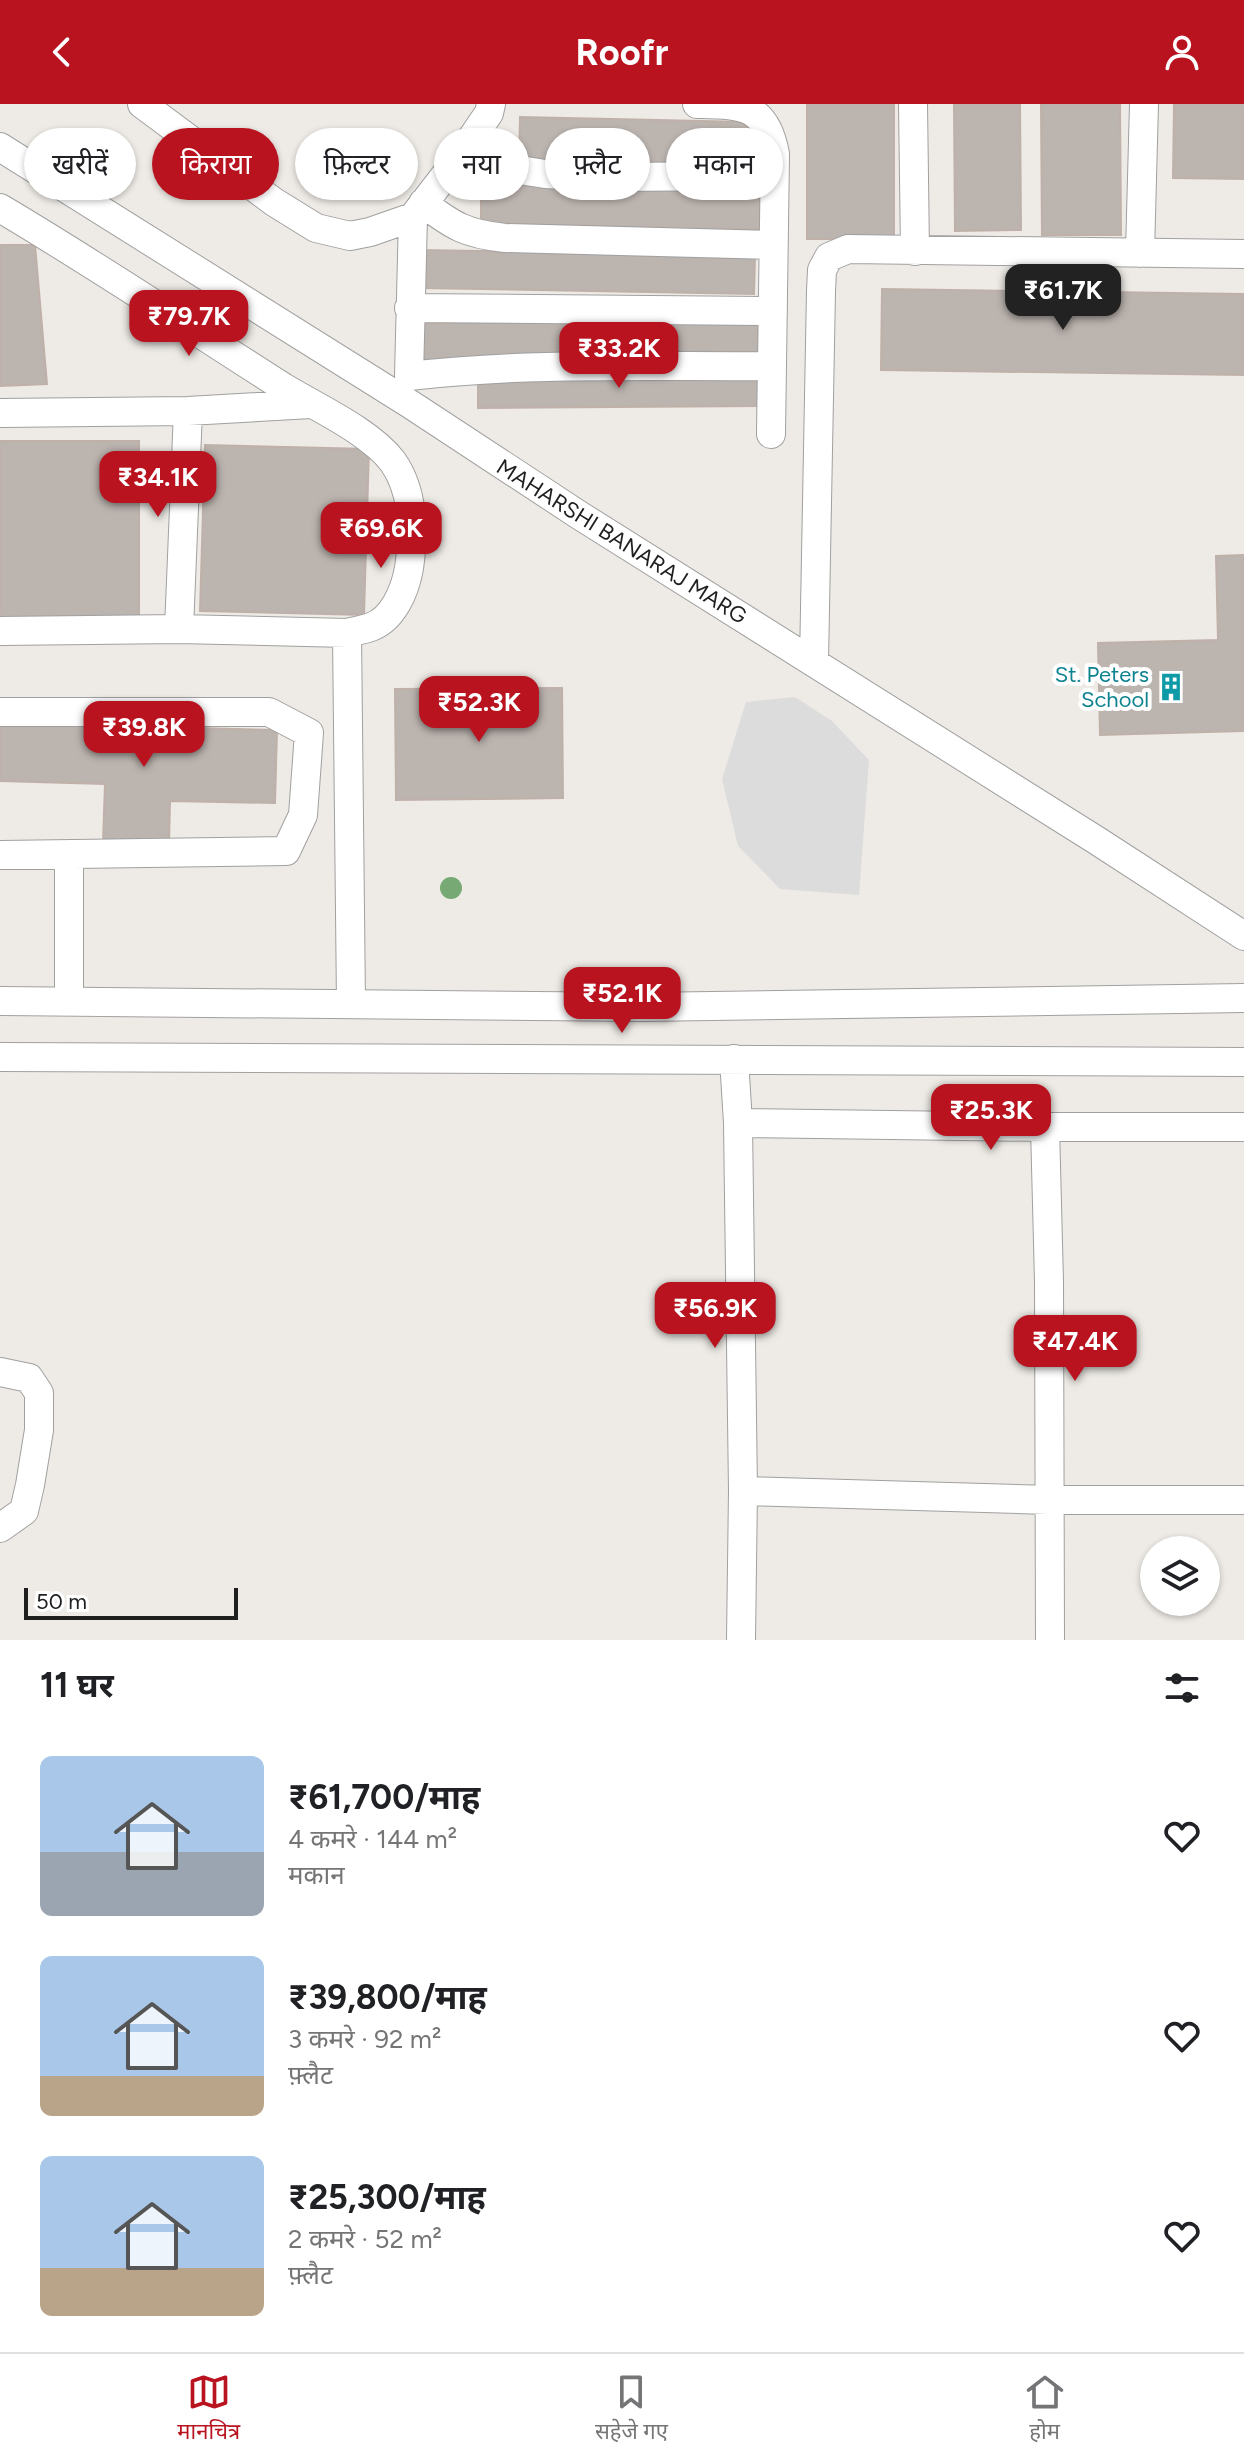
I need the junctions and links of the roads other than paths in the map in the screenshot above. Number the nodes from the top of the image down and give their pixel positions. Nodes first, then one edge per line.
1 (142, 104) edge
2 (491, 104) edge
3 (697, 104) edge
4 (913, 104) edge
5 (1144, 104) edge
6 (479, 128) edge
7 (768, 128) edge
8 (0, 147) edge
9 (529, 172) edge
10 (666, 177) edge
11 (434, 189) edge
12 (774, 200) edge
13 (0, 208) edge
14 (418, 210) junction
15 (773, 245) junction
16 (915, 251) junction
17 (1140, 253) junction
18 (1244, 254) edge
19 (409, 308) junction
20 (773, 311) junction
21 (772, 366) junction
22 (311, 404) junction
23 (188, 411) junction
24 (0, 413) edge
25 (771, 434) dead end
26 (179, 629) junction
27 (0, 631) edge
28 (347, 633) junction
29 (814, 662) junction
30 (0, 712) edge
31 (0, 855) edge
32 (69, 855) junction
33 (1244, 936) edge
34 (1244, 998) edge
35 (69, 1000) junction
36 (0, 1001) edge
37 (351, 1004) junction
38 (0, 1057) edge
39 (734, 1059) junction
40 (1244, 1062) edge
41 (738, 1123) junction
42 (1045, 1127) junction
43 (1244, 1127) edge
44 (0, 1372) edge
45 (743, 1491) junction
46 (1049, 1500) junction
47 (1244, 1500) edge
48 (0, 1528) edge
49 (741, 1640) edge
50 (1050, 1640) edge

1 - 14 street
2 - 6 street
3 - 7 street
4 - 16 street
5 - 17 street
8 - 29 street, MAHARSHI BANARAJ MARG
9 - 10 street
11 - 14 street
12 - 15 street
13 - 22 street
14 - 15 street
14 - 19 street
15 - 20 street
16 - 17 street
16 - 29 street
17 - 18 street
19 - 20 street
19 - 21 street
20 - 21 street
21 - 25 street
22 - 23 street
22 - 28 street
23 - 24 street
23 - 26 street
26 - 27 street
26 - 28 street
28 - 37 street
29 - 33 street, MAHARSHI BANARAJ MARG
30 - 32 street
31 - 32 street
32 - 35 street
34 - 37 street
35 - 36 street
35 - 37 street
38 - 39 street
39 - 40 street
39 - 41 street
41 - 42 street
41 - 45 street
42 - 43 street
42 - 46 street
44 - 48 street
45 - 46 street
45 - 49 street
46 - 47 street
46 - 50 street

